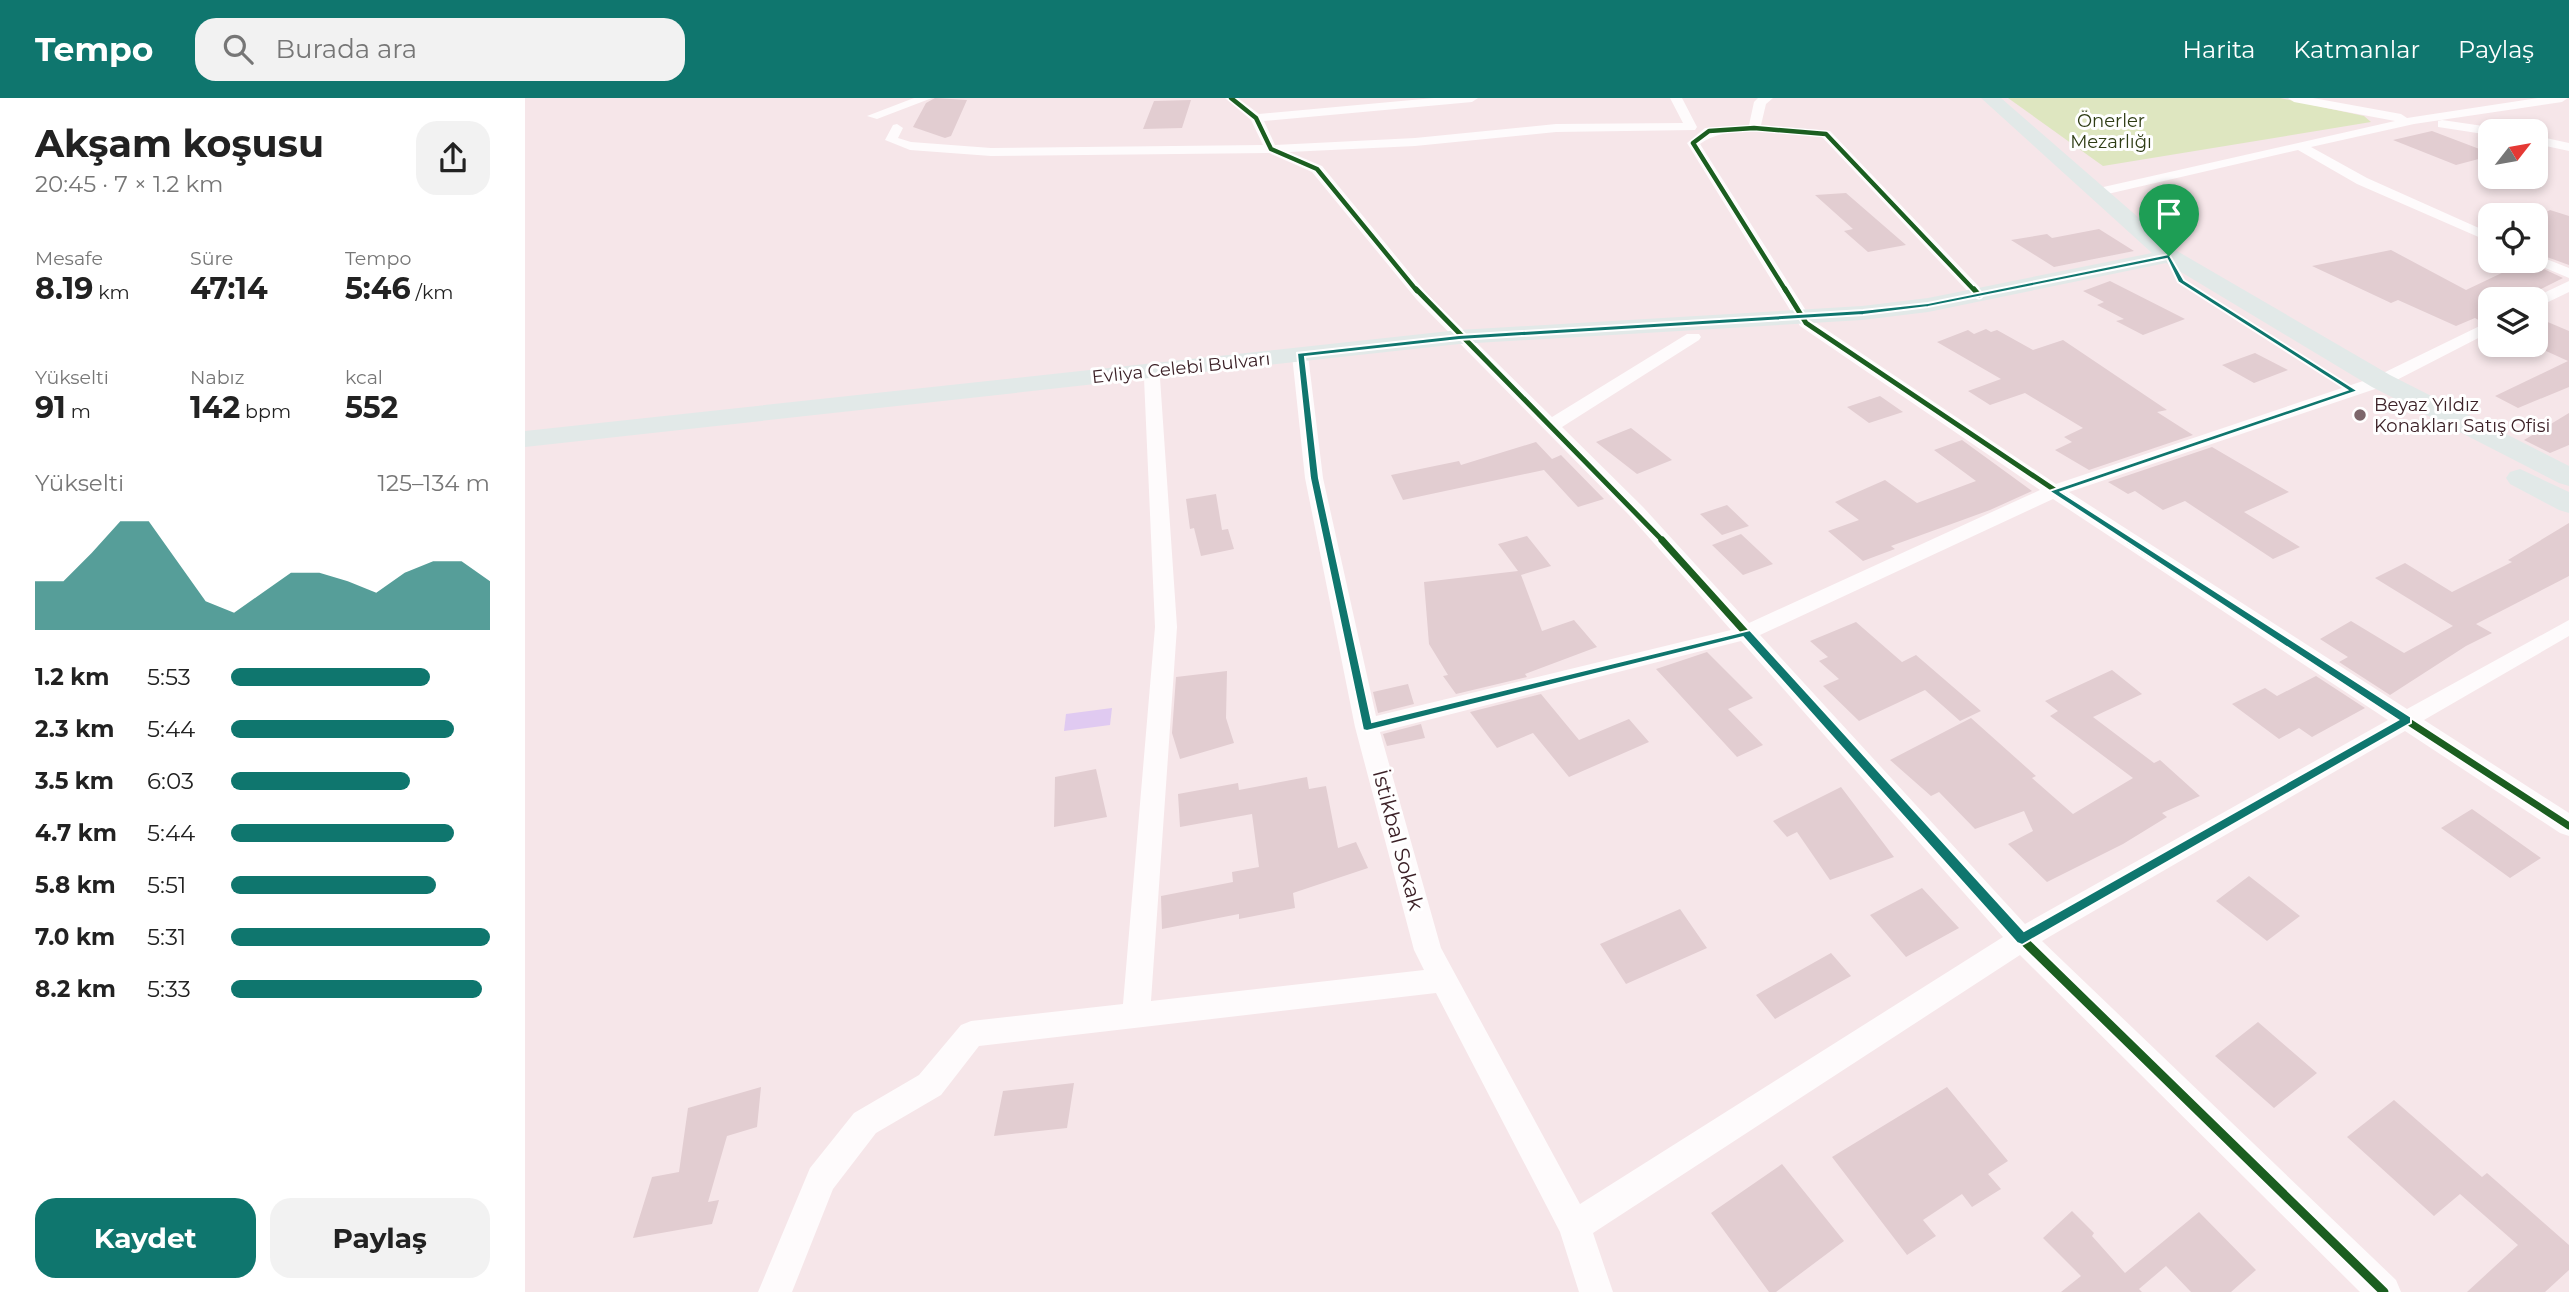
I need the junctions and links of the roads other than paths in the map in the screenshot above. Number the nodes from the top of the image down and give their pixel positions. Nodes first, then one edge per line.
1 (926, 98) edge
2 (1231, 98) edge
3 (1472, 98) edge
4 (1676, 98) edge
5 (1766, 98) edge
6 (1990, 98) edge
7 (2294, 98) edge
8 (2562, 98) edge
9 (1381, 103) edge
10 (873, 116) dead end
11 (1257, 117) junction
12 (2414, 120) junction
13 (897, 128) dead end
14 (1754, 128) junction
15 (2478, 129) edge
16 (2548, 142) edge
17 (2299, 146) junction
18 (2569, 146) edge
19 (1271, 149) junction
20 (2099, 192) junction
21 (2478, 233) edge
22 (2169, 256) junction
23 (2548, 264) edge
24 (2569, 274) edge
25 (2569, 286) edge
26 (1979, 295) junction
27 (2548, 297) edge
28 (1802, 316) junction
29 (2478, 332) edge
30 (1459, 337) junction
31 (1693, 337) dead end
32 (1300, 355) junction
33 (1152, 378) dead end
34 (2381, 381) junction
35 (2353, 391) junction
36 (1551, 426) junction
37 (525, 439) edge
38 (2569, 477) edge
39 (2054, 491) junction
40 (2569, 504) edge
41 (2569, 627) edge
42 (1746, 633) junction
43 (2407, 720) junction
44 (1367, 727) junction
45 (2569, 826) edge
46 (2022, 939) junction
47 (1444, 981) junction
48 (1136, 1016) junction
49 (1574, 1226) junction
50 (775, 1292) edge
51 (1596, 1292) edge
52 (2383, 1292) edge

1 - 10 street
2 - 11 street
3 - 9 street
4 - 19 street
5 - 14 street
6 - 20 main road
7 - 12 street
8 - 12 street
9 - 11 street
11 - 19 street
12 - 15 street
12 - 17 street
13 - 19 street
14 - 26 street
14 - 28 street
16 - 18 street
17 - 20 street
17 - 21 street
19 - 30 street
20 - 22 main road
22 - 26 main road, Evliya Celebi Bulvarı
22 - 34 main road
22 - 35 main road
23 - 24 street
25 - 27 street
26 - 28 main road, Evliya Celebi Bulvarı
28 - 30 main road, Evliya Celebi Bulvarı
28 - 39 street
29 - 34 street
30 - 32 main road, Evliya Celebi Bulvarı
30 - 36 street
31 - 36 street
32 - 37 main road, Evliya Celebi Bulvarı
32 - 44 street, İstikbal Sokak
33 - 48 street
34 - 35 street
34 - 38 main road
35 - 39 street
35 - 40 main road
36 - 42 street
39 - 42 street
39 - 43 street
41 - 43 street
42 - 44 street
42 - 46 street
43 - 45 street
43 - 46 street
44 - 47 street, İstikbal Sokak
46 - 49 street
46 - 52 street
47 - 48 street
47 - 49 street, İstikbal Sokak
48 - 50 street
49 - 51 street, İstikbal Sokak

